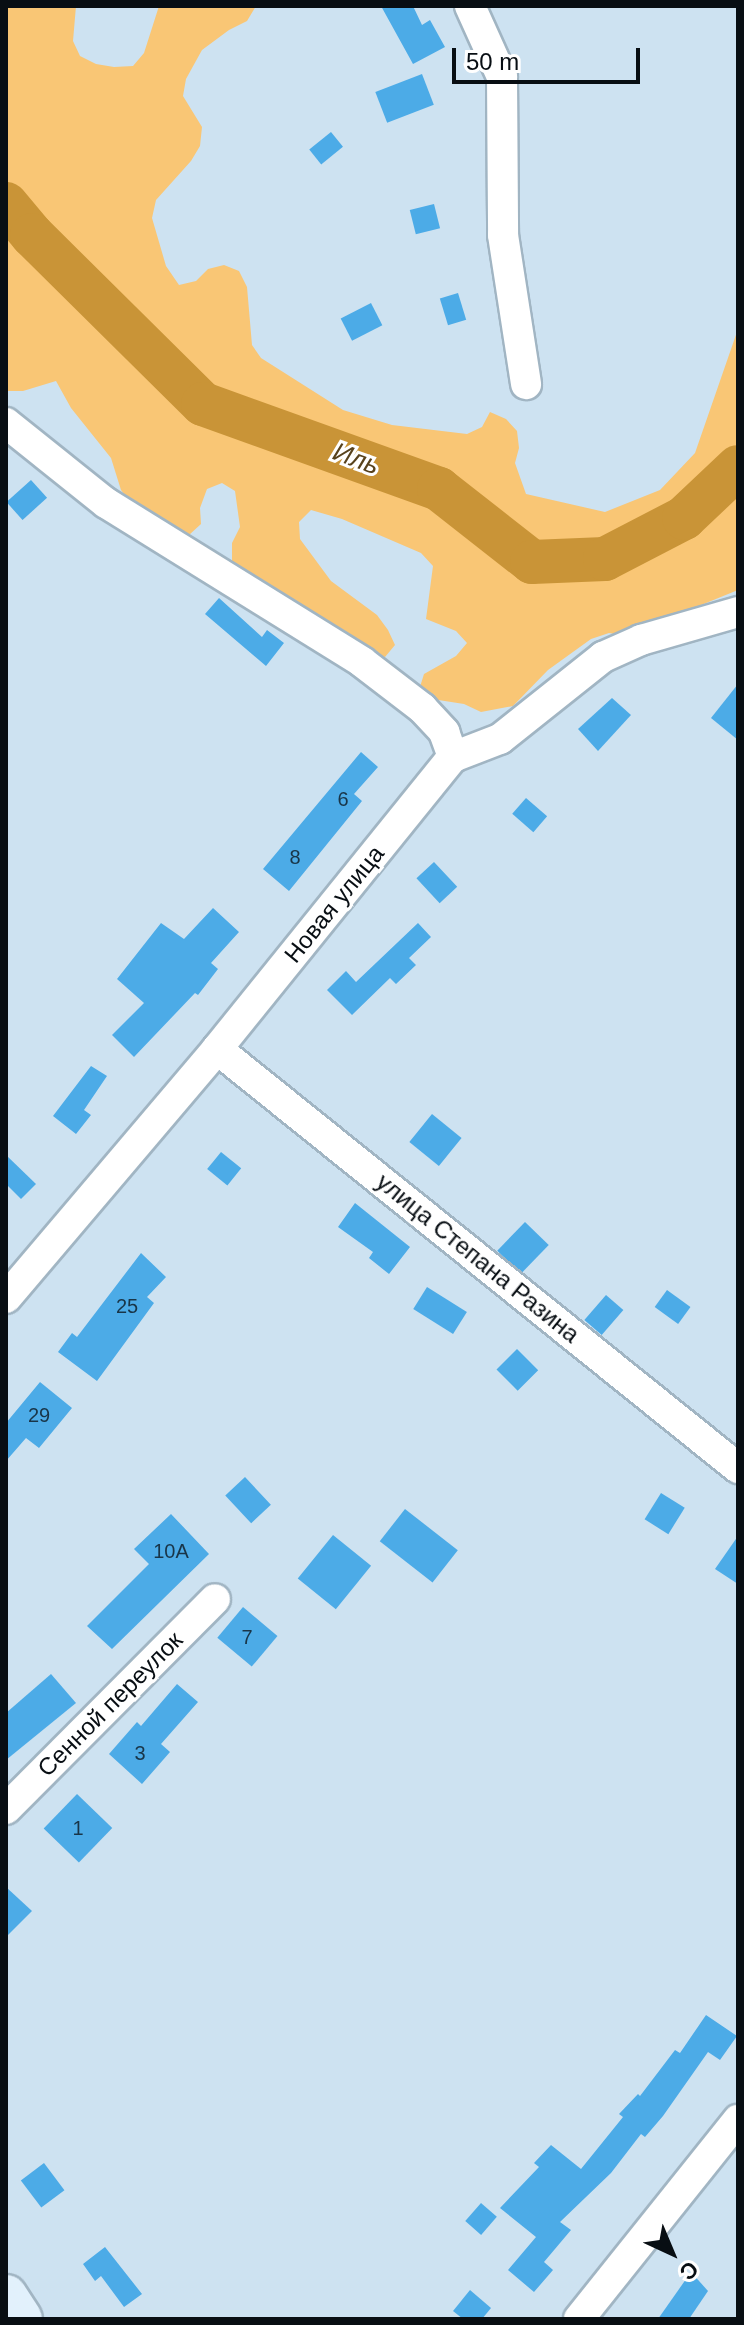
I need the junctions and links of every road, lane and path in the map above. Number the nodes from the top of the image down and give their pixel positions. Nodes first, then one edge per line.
1 (470, 6) edge
2 (526, 384) dead end
3 (9, 433) edge
4 (738, 612) edge
5 (453, 757) junction
6 (217, 1049) junction
7 (6, 1298) edge
8 (738, 1468) edge
9 (215, 1599) dead end
10 (6, 1809) edge
11 (738, 2120) edge
12 (6, 2296) edge
13 (21, 2319) edge
14 (579, 2319) edge

1 - 2 street
3 - 5 street
4 - 5 street
5 - 6 street, Новая улица
6 - 7 street, Новая улица
6 - 8 street, улица Степана Разина
9 - 10 street, Сенной переулок
11 - 14 street
12 - 13 street

